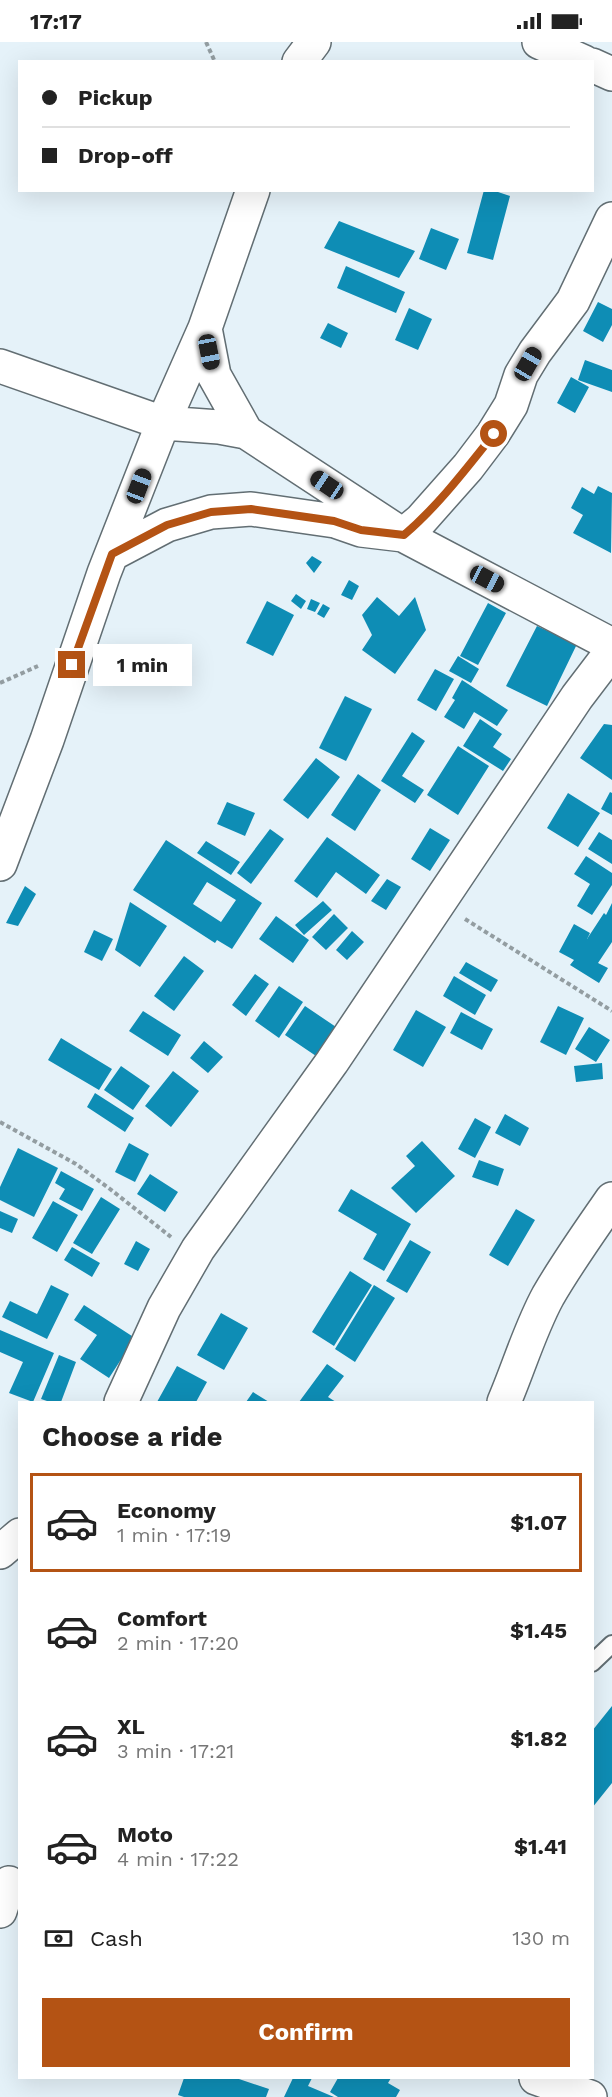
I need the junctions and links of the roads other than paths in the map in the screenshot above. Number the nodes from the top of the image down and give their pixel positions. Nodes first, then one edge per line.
1 (314, 42) edge
2 (539, 42) edge
3 (300, 60) edge
4 (580, 60) edge
5 (594, 66) edge
6 (612, 74) edge
7 (252, 192) edge
8 (612, 219) edge
9 (205, 328) junction
10 (0, 366) edge
11 (163, 423) junction
12 (246, 432) junction
13 (404, 535) junction
14 (112, 554) junction
15 (612, 645) edge
16 (612, 651) edge
17 (0, 861) edge
18 (612, 1199) edge
19 (121, 1401) edge
20 (504, 1401) edge
21 (18, 1537) edge
22 (0, 1552) edge
23 (612, 1644) edge
24 (594, 1661) edge
25 (539, 2079) edge
26 (590, 2097) edge

1 - 3 street
2 - 4 street
5 - 6 street
7 - 9 street
8 - 13 street
9 - 11 street
9 - 12 street
10 - 11 street
11 - 12 street
11 - 14 street
12 - 13 street
13 - 14 street
13 - 15 street
14 - 17 street
16 - 19 street
18 - 20 street
21 - 22 street
23 - 24 lane
25 - 26 street

